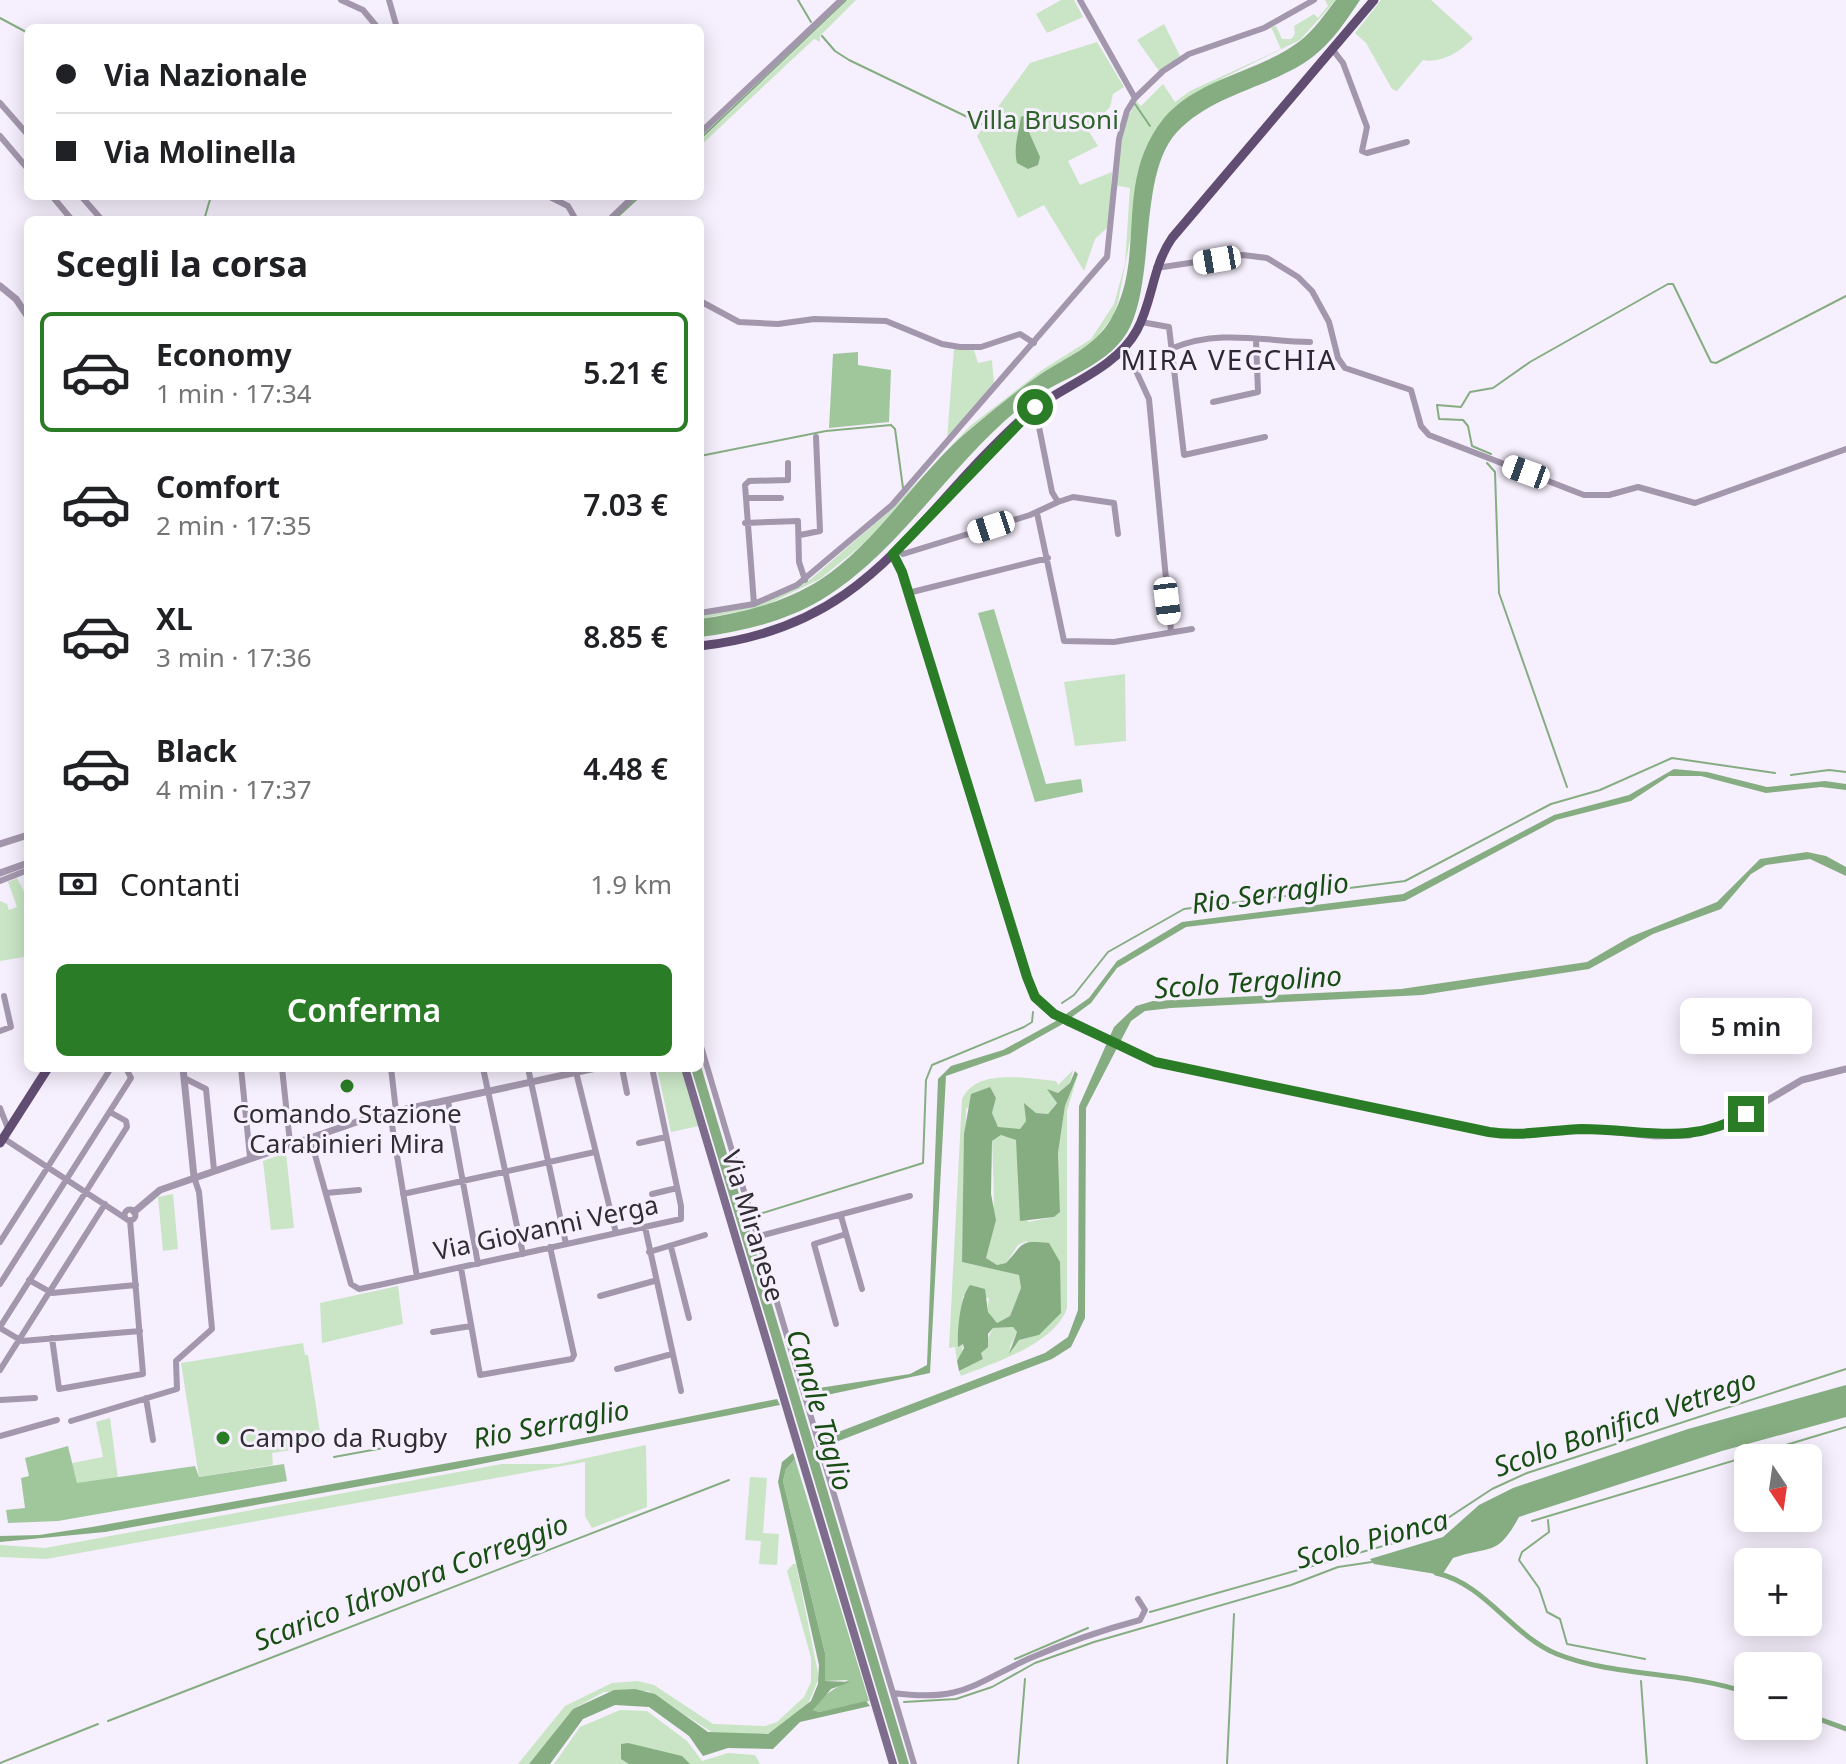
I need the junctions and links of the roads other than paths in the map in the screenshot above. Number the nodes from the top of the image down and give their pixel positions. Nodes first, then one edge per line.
1 (341, 0) edge
2 (389, 0) edge
3 (841, 0) edge
4 (1080, 0) edge
5 (1314, 0) edge
6 (1374, 0) edge
7 (375, 24) edge
8 (396, 24) edge
9 (1333, 50) junction
10 (1135, 98) junction
11 (0, 103) edge
12 (704, 129) edge
13 (24, 130) edge
14 (0, 136) edge
15 (1407, 142) dead end
16 (24, 164) edge
17 (55, 200) edge
18 (84, 200) edge
19 (556, 200) edge
20 (630, 200) edge
21 (69, 216) edge
22 (98, 216) edge
23 (574, 216) edge
24 (613, 216) edge
25 (1156, 268) junction
26 (0, 286) edge
27 (704, 304) edge
28 (24, 311) edge
29 (1141, 321) junction
30 (1256, 340) junction
31 (1310, 342) dead end
32 (1034, 343) junction
33 (1125, 347) junction
34 (1173, 348) junction
35 (1213, 402) dead end
36 (1035, 407) junction
37 (816, 437) dead end
38 (1265, 437) dead end
39 (1846, 449) edge
40 (788, 463) dead end
41 (746, 498) junction
42 (781, 498) dead end
43 (1058, 502) junction
44 (1037, 513) junction
45 (745, 523) junction
46 (1118, 534) dead end
47 (800, 535) junction
48 (898, 555) junction
49 (1048, 558) junction
50 (805, 580) junction
51 (908, 593) junction
52 (754, 604) junction
53 (704, 612) edge
54 (1192, 629) dead end
55 (1171, 632) junction
56 (704, 645) edge
57 (24, 836) edge
58 (0, 844) edge
59 (24, 864) edge
60 (24, 872) edge
61 (0, 873) edge
62 (0, 881) edge
63 (4, 996) dead end
64 (0, 1031) edge
65 (704, 1057) edge
66 (1846, 1069) edge
67 (45, 1072) edge
68 (108, 1072) edge
69 (128, 1072) edge
70 (183, 1072) edge
71 (243, 1072) edge
72 (282, 1072) edge
73 (391, 1072) edge
74 (484, 1072) edge
75 (529, 1072) edge
76 (568, 1072) edge
77 (575, 1072) edge
78 (623, 1072) edge
79 (653, 1072) edge
80 (686, 1072) edge
81 (184, 1078) junction
82 (531, 1083) junction
83 (488, 1092) junction
84 (627, 1093) dead end
85 (448, 1101) junction
86 (0, 1108) edge
87 (110, 1112) junction
88 (393, 1112) junction
89 (6, 1125) edge
90 (310, 1137) junction
91 (666, 1137) junction
92 (1, 1141) edge
93 (290, 1143) junction
94 (639, 1143) dead end
95 (595, 1152) junction
96 (250, 1157) junction
97 (548, 1162) junction
98 (48, 1167) junction
99 (214, 1170) junction
100 (506, 1172) junction
101 (197, 1176) junction
102 (67, 1179) junction
103 (462, 1181) junction
104 (677, 1188) junction
105 (359, 1190) dead end
106 (86, 1192) junction
107 (326, 1193) junction
108 (403, 1194) junction
109 (652, 1194) dead end
110 (910, 1196) dead end
111 (105, 1204) junction
112 (134, 1212) joint
113 (841, 1216) junction
114 (128, 1219) junction
115 (645, 1227) junction
116 (616, 1233) junction
117 (846, 1234) junction
118 (705, 1235) dead end
119 (756, 1237) junction
120 (0, 1242) edge
121 (566, 1244) junction
122 (550, 1247) junction
123 (671, 1247) junction
124 (649, 1252) junction
125 (523, 1254) junction
126 (478, 1264) junction
127 (461, 1268) junction
128 (417, 1277) junction
129 (29, 1280) junction
130 (654, 1281) junction
131 (0, 1284) edge
132 (136, 1285) junction
133 (862, 1289) dead end
134 (49, 1292) junction
135 (600, 1296) dead end
136 (689, 1318) dead end
137 (836, 1324) dead end
138 (471, 1326) junction
139 (0, 1328) edge
140 (140, 1331) junction
141 (433, 1332) dead end
142 (52, 1338) junction
143 (19, 1340) junction
144 (672, 1354) junction
145 (617, 1369) dead end
146 (0, 1370) edge
147 (681, 1391) dead end
148 (35, 1398) dead end
149 (146, 1398) junction
150 (0, 1400) edge
151 (57, 1420) dead end
152 (71, 1421) dead end
153 (0, 1436) edge
154 (153, 1440) dead end
155 (1138, 1599) dead end
156 (893, 1693) junction
157 (893, 1764) edge
158 (914, 1764) edge

1 - 7 street
2 - 8 street
3 - 12 street
4 - 10 street
5 - 10 street
6 - 9 main road
9 - 15 street
9 - 25 main road
10 - 32 street
11 - 13 street
14 - 16 street
17 - 21 street
18 - 22 street
19 - 23 street
20 - 24 street
25 - 29 main road
25 - 39 street
26 - 28 street
27 - 32 street
29 - 33 main road
29 - 34 street
30 - 31 street
30 - 34 street
30 - 35 street
32 - 50 street
33 - 36 main road
33 - 55 street
34 - 38 street
36 - 43 street
36 - 48 main road
37 - 47 street
40 - 41 street
41 - 42 street
41 - 45 street
43 - 44 street
43 - 46 street
44 - 48 street
44 - 49 street
45 - 47 street
45 - 52 street
47 - 50 street
48 - 51 street
48 - 56 main road
49 - 51 street
49 - 55 street
50 - 52 street
51 - 66 street
52 - 53 street
54 - 55 street
57 - 58 street
59 - 61 street
60 - 62 street
63 - 64 street
65 - 119 street
67 - 89 main road
68 - 98 street
69 - 87 street
70 - 81 street
71 - 96 street
72 - 93 street
73 - 88 street
74 - 83 street
75 - 82 street
76 - 82 street
77 - 95 street
78 - 84 street
79 - 91 street
80 - 157 main road, Via Miranese
81 - 99 street
81 - 101 street
82 - 83 street
82 - 97 street
83 - 85 street
83 - 100 street
85 - 88 street
85 - 103 street
86 - 89 street
87 - 102 street
87 - 106 street
88 - 90 street
88 - 108 street
89 - 92 main road
90 - 93 street
90 - 107 street
91 - 94 street
91 - 104 street
92 - 98 street
93 - 96 street
95 - 97 street
95 - 116 street
96 - 99 street
97 - 100 street
97 - 121 street
98 - 102 street
98 - 120 street
99 - 101 street
100 - 103 street
100 - 125 street
101 - 112 street
101 - 149 street
102 - 106 street
102 - 131 street
103 - 108 street
103 - 126 street
104 - 109 street
104 - 115 street, Via Giovanni Verga
105 - 107 street
106 - 111 street
106 - 129 street
107 - 128 street, Via Giovanni Verga
108 - 128 street
110 - 113 street
111 - 114 street
111 - 134 street
112 - 114 street
113 - 117 street
113 - 119 street
114 - 132 street
115 - 116 street, Via Giovanni Verga
115 - 124 street
116 - 121 street, Via Giovanni Verga
117 - 133 street
117 - 137 street
118 - 123 street
119 - 156 street
121 - 122 street, Via Giovanni Verga
122 - 125 street, Via Giovanni Verga
122 - 138 street
123 - 124 street
123 - 136 street
124 - 130 street
125 - 126 street, Via Giovanni Verga
126 - 127 street, Via Giovanni Verga
127 - 128 street, Via Giovanni Verga
127 - 138 street
129 - 134 street
129 - 139 street
130 - 135 street
130 - 144 street
132 - 134 street
132 - 140 street
134 - 143 street
138 - 141 street
139 - 143 street
140 - 142 street
140 - 142 street
142 - 143 street
143 - 146 street
144 - 145 street
144 - 147 street
148 - 150 street
149 - 152 street
149 - 154 street
151 - 153 street
155 - 156 street
156 - 158 street

